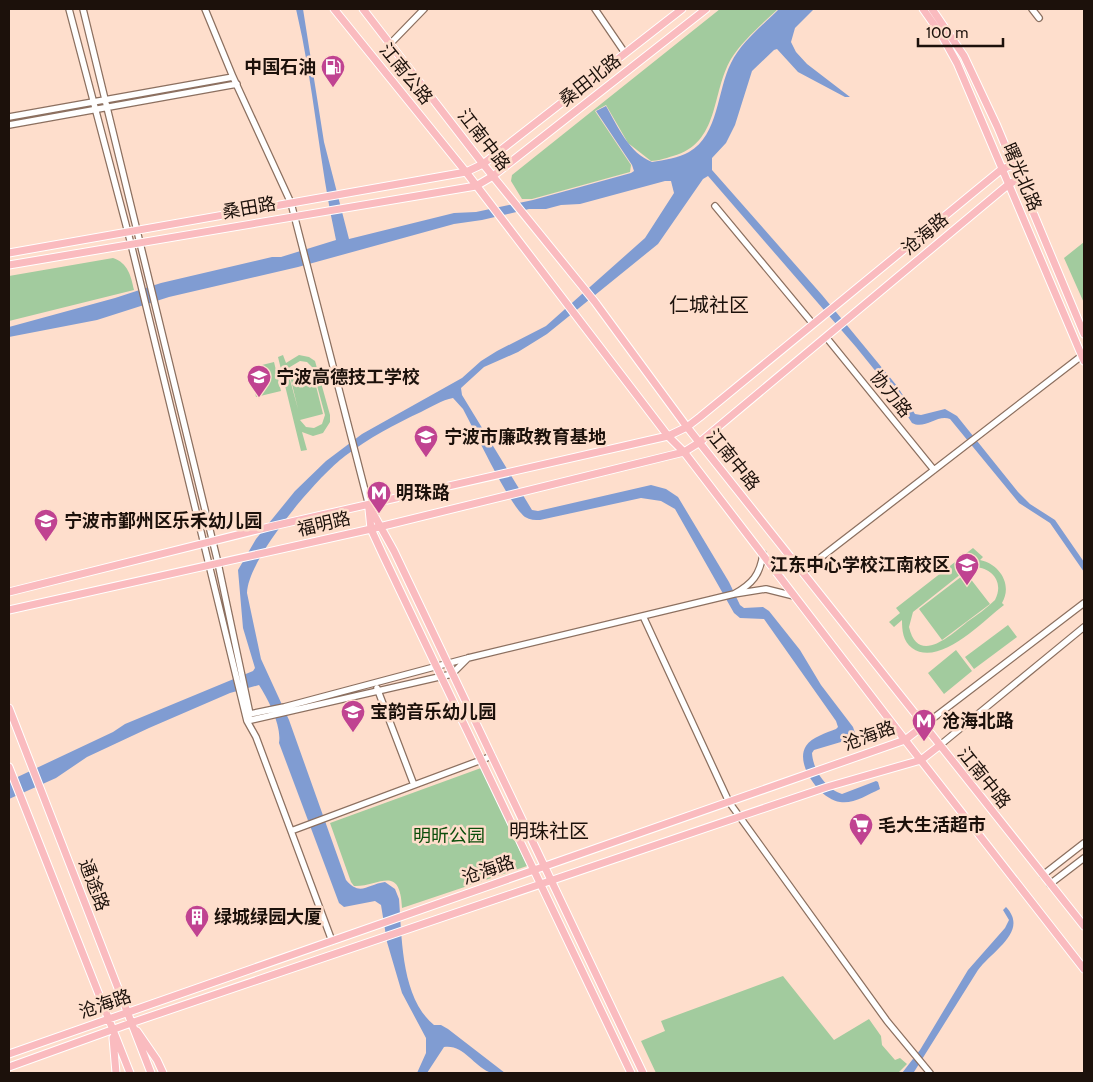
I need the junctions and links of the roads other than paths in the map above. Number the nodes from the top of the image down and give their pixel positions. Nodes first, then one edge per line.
1 (69, 9) edge
2 (83, 9) edge
3 (205, 9) edge
4 (334, 9) edge
5 (363, 9) edge
6 (424, 9) edge
7 (595, 9) edge
8 (682, 9) edge
9 (706, 9) edge
10 (922, 9) edge
11 (932, 9) edge
12 (1032, 9) edge
13 (1039, 18) dead end
14 (390, 44) junction
15 (625, 53) junction
16 (233, 78) junction
17 (236, 84) junction
18 (105, 100) junction
19 (93, 102) junction
20 (107, 108) junction
21 (95, 110) junction
22 (9, 117) edge
23 (9, 125) edge
24 (483, 164) junction
25 (1013, 164) junction
26 (1002, 169) junction
27 (466, 172) junction
28 (493, 176) junction
29 (1019, 179) junction
30 (1009, 184) junction
31 (476, 186) junction
32 (291, 203) junction
33 (492, 206) joint
34 (716, 206) dead end
35 (295, 215) junction
36 (137, 230) junction
37 (128, 232) junction
38 (140, 242) junction
39 (131, 244) junction
40 (9, 253) edge
41 (9, 265) edge
42 (813, 324) junction
43 (1084, 334) edge
44 (826, 337) junction
45 (1083, 357) edge
46 (687, 427) junction
47 (668, 436) junction
48 (700, 442) junction
49 (684, 452) junction
50 (934, 470) junction
51 (369, 506) junction
52 (381, 526) junction
53 (371, 529) junction
54 (213, 541) junction
55 (204, 543) junction
56 (763, 554) junction
57 (218, 564) junction
58 (210, 566) junction
59 (802, 572) junction
60 (9, 592) edge
61 (733, 594) junction
62 (795, 597) junction
63 (1084, 603) edge
64 (9, 610) edge
65 (643, 616) junction
66 (1084, 627) edge
67 (468, 658) junction
68 (448, 665) junction
69 (237, 668) junction
70 (437, 668) junction
71 (452, 674) junction
72 (441, 677) junction
73 (375, 684) junction
74 (379, 691) junction
75 (242, 692) junction
76 (9, 708) edge
77 (286, 710) junction
78 (250, 714) junction
79 (263, 715) junction
80 (247, 721) junction
81 (923, 726) junction
82 (905, 740) junction
83 (939, 746) junction
84 (492, 756) junction
85 (481, 760) junction
86 (921, 760) junction
87 (10, 770) edge
88 (414, 785) junction
89 (729, 802) junction
90 (739, 817) junction
91 (290, 831) junction
92 (1084, 844) edge
93 (1084, 858) edge
94 (546, 866) junction
95 (534, 870) junction
96 (1043, 875) junction
97 (552, 880) junction
98 (540, 884) junction
99 (1050, 884) junction
100 (1084, 926) edge
101 (332, 941) junction
102 (1084, 969) edge
103 (127, 1012) junction
104 (109, 1019) junction
105 (131, 1023) junction
106 (113, 1030) junction
107 (9, 1054) edge
108 (9, 1067) edge
109 (116, 1073) edge
110 (130, 1073) edge
111 (151, 1073) edge
112 (163, 1073) edge
113 (631, 1073) edge
114 (643, 1073) edge
115 (930, 1073) edge

1 - 19 street
2 - 18 street
3 - 16 street
4 - 27 main road, 江南公路
5 - 14 main road, 江南中路
6 - 14 street
7 - 15 street
8 - 15 main road, 桑田北路
9 - 28 main road, 桑田北路
10 - 26 main road, 曙光北路
11 - 25 main road, 曙光北路
12 - 13 street
14 - 24 main road, 江南中路
15 - 24 main road, 桑田北路
16 - 17 street
16 - 18 street
17 - 20 street
17 - 32 street
18 - 19 street
18 - 20 street
19 - 21 street
19 - 22 street
20 - 21 street
20 - 36 street
21 - 23 street
21 - 37 street
24 - 27 main road, 桑田路
24 - 28 main road, 江南中路
25 - 26 main road, 福明路
25 - 29 main road, 曙光北路
26 - 30 main road, 曙光北路
26 - 42 main road, 福明路
27 - 31 main road, 江南公路
27 - 32 main road, 桑田路
28 - 31 main road, 桑田路
28 - 46 main road, 江南中路
29 - 30 main road, 沧海路
29 - 43 main road, 曙光北路
30 - 44 main road, 沧海路
30 - 45 main road, 曙光北路
31 - 33 main road, 江南公路
31 - 35 main road, 桑田路
32 - 35 street
32 - 36 main road, 桑田路
33 - 47 main road, 江南中路
34 - 42 street
35 - 38 main road, 桑田路
35 - 51 street
36 - 37 main road, 桑田路
36 - 38 street
37 - 39 street
37 - 40 main road, 桑田路
38 - 39 main road, 桑田路
38 - 54 street
39 - 41 main road, 桑田路
39 - 55 street
42 - 46 main road, 福明路
44 - 48 main road, 福明路
44 - 50 street, 协力路
45 - 50 street
46 - 47 main road, 福明路
46 - 48 main road, 江南中路
47 - 49 main road, 江南中路
47 - 51 main road, 福明路
48 - 49 main road, 福明路
48 - 59 main road, 江南中路
49 - 52 main road, 福明路
49 - 56 main road, 江南中路
50 - 59 street
51 - 52 main road
51 - 53 main road
51 - 54 main road, 福明路
52 - 53 main road, 福明路
52 - 68 main road
53 - 57 main road, 福明路
53 - 70 main road
54 - 55 main road, 福明路
54 - 57 street
55 - 58 street
55 - 60 main road, 福明路
56 - 61 street
56 - 62 main road, 江南中路
57 - 58 main road, 福明路
57 - 69 street
58 - 64 main road, 福明路
58 - 69 street
59 - 81 main road, 江南中路
61 - 62 street
61 - 65 street
62 - 82 main road, 江南中路
63 - 81 street, 沧海路
65 - 67 street
65 - 89 street
66 - 83 street, 沧海路
67 - 68 street
67 - 71 street
68 - 70 street
68 - 71 main road
69 - 75 street
70 - 72 main road
70 - 73 street
71 - 72 street
71 - 84 main road
72 - 74 street
72 - 85 main road
73 - 74 street
73 - 77 street
74 - 77 street
74 - 88 street
75 - 78 street
75 - 80 street
76 - 103 main road, 通途路
77 - 79 street
78 - 79 street
78 - 80 street
79 - 80 street
80 - 91 street
81 - 82 main road, 沧海路
81 - 83 main road, 江南中路
82 - 86 main road, 江南中路
82 - 89 main road, 沧海路
83 - 86 main road, 沧海路
83 - 96 main road, 江南中路
84 - 85 street
84 - 94 main road
85 - 88 street
85 - 95 main road
86 - 90 main road, 沧海路
86 - 102 main road, 江南中路
87 - 104 main road, 通途路
88 - 91 street
89 - 90 street
89 - 94 main road, 沧海路
90 - 97 main road, 沧海路
90 - 115 street
91 - 101 street
92 - 96 street
93 - 99 street
94 - 95 main road, 沧海路
94 - 97 main road
95 - 98 main road
95 - 101 main road, 沧海路
96 - 99 main road, 江南中路
97 - 98 main road, 沧海路
97 - 114 main road
98 - 105 main road, 沧海路
98 - 113 main road
99 - 100 main road, 江南中路
101 - 103 main road, 沧海路
103 - 104 main road, 沧海路
103 - 105 main road, 通途路
104 - 106 main road, 通途路
104 - 107 main road, 沧海路
105 - 106 main road, 沧海路
105 - 111 main road, 通途路
105 - 112 main road
106 - 108 main road, 沧海路
106 - 109 main road
106 - 110 main road, 通途路

